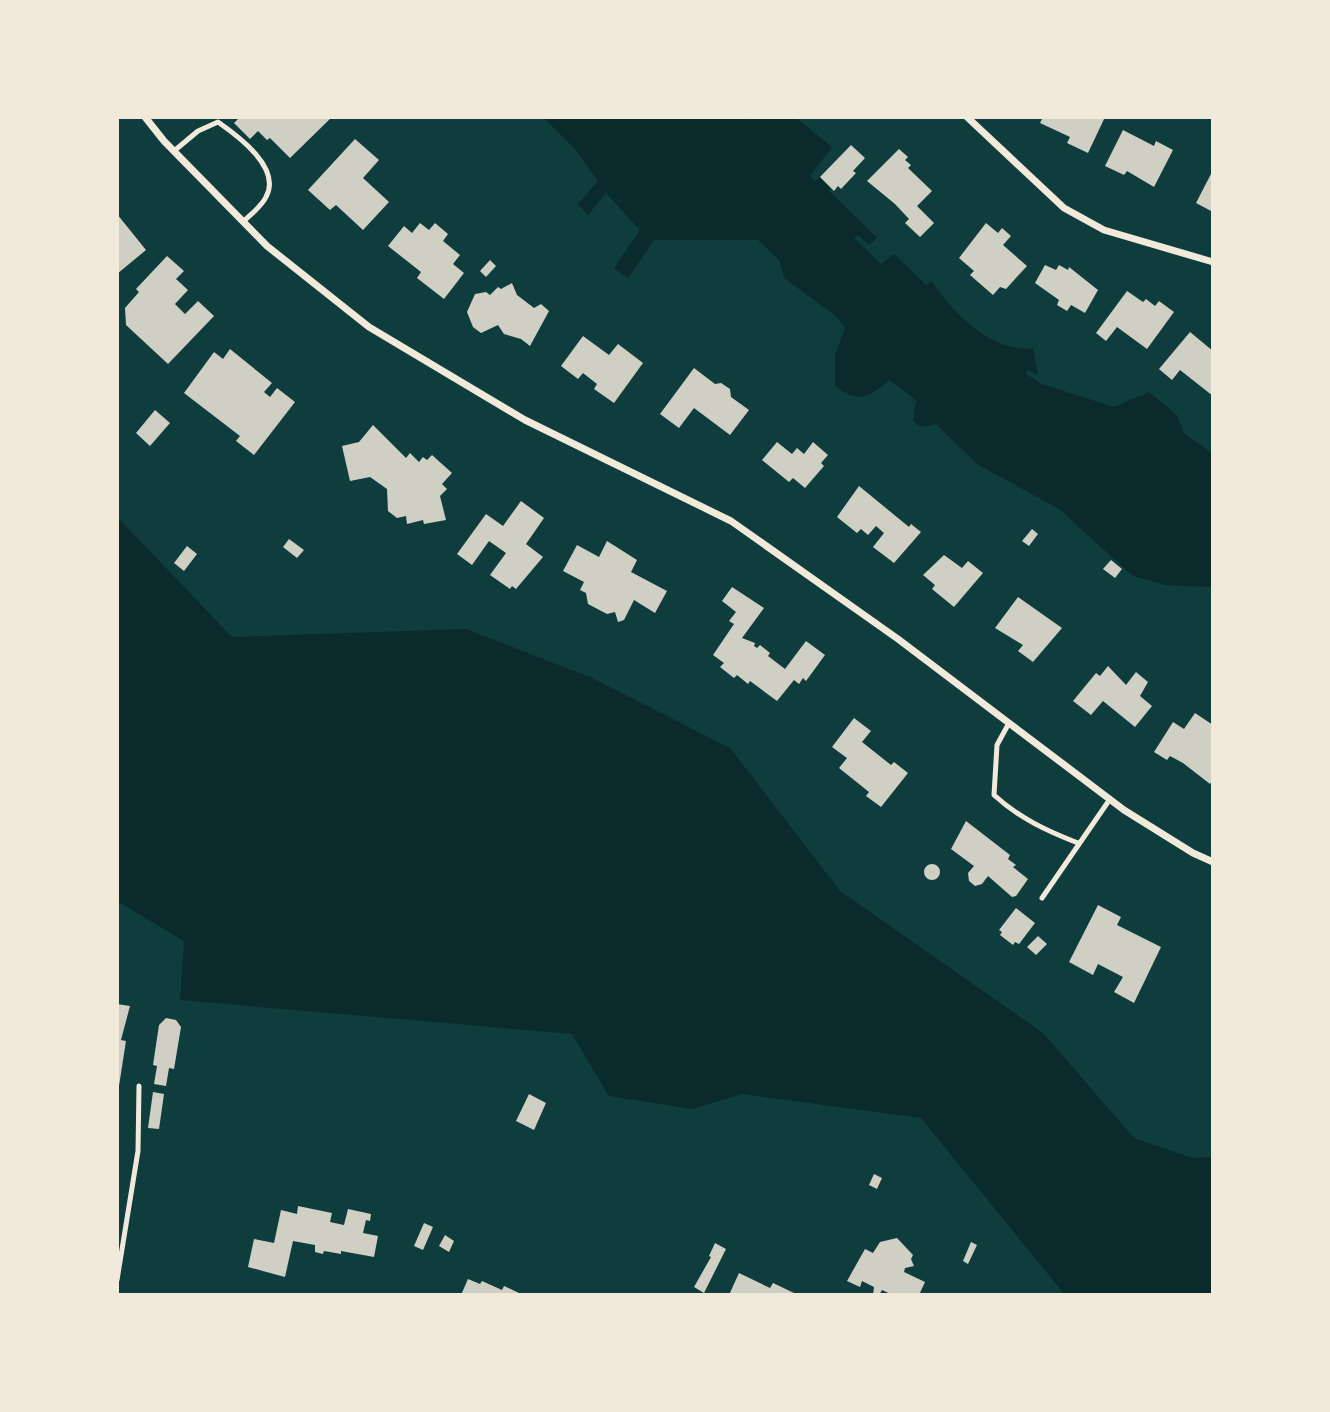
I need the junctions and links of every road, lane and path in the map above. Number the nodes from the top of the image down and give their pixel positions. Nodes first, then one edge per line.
1 (145, 117) edge
2 (967, 117) edge
3 (174, 151) junction
4 (243, 222) junction
5 (1213, 262) edge
6 (1009, 723) junction
7 (1110, 799) junction
8 (1077, 843) junction
9 (1213, 862) edge
10 (1042, 898) dead end
11 (139, 1086) dead end
12 (117, 1280) edge

1 - 3 street
2 - 5 street
3 - 4 street
3 - 4 lane
4 - 6 street
6 - 7 street
6 - 8 lane
7 - 8 lane
7 - 9 street
8 - 10 lane
11 - 12 lane

